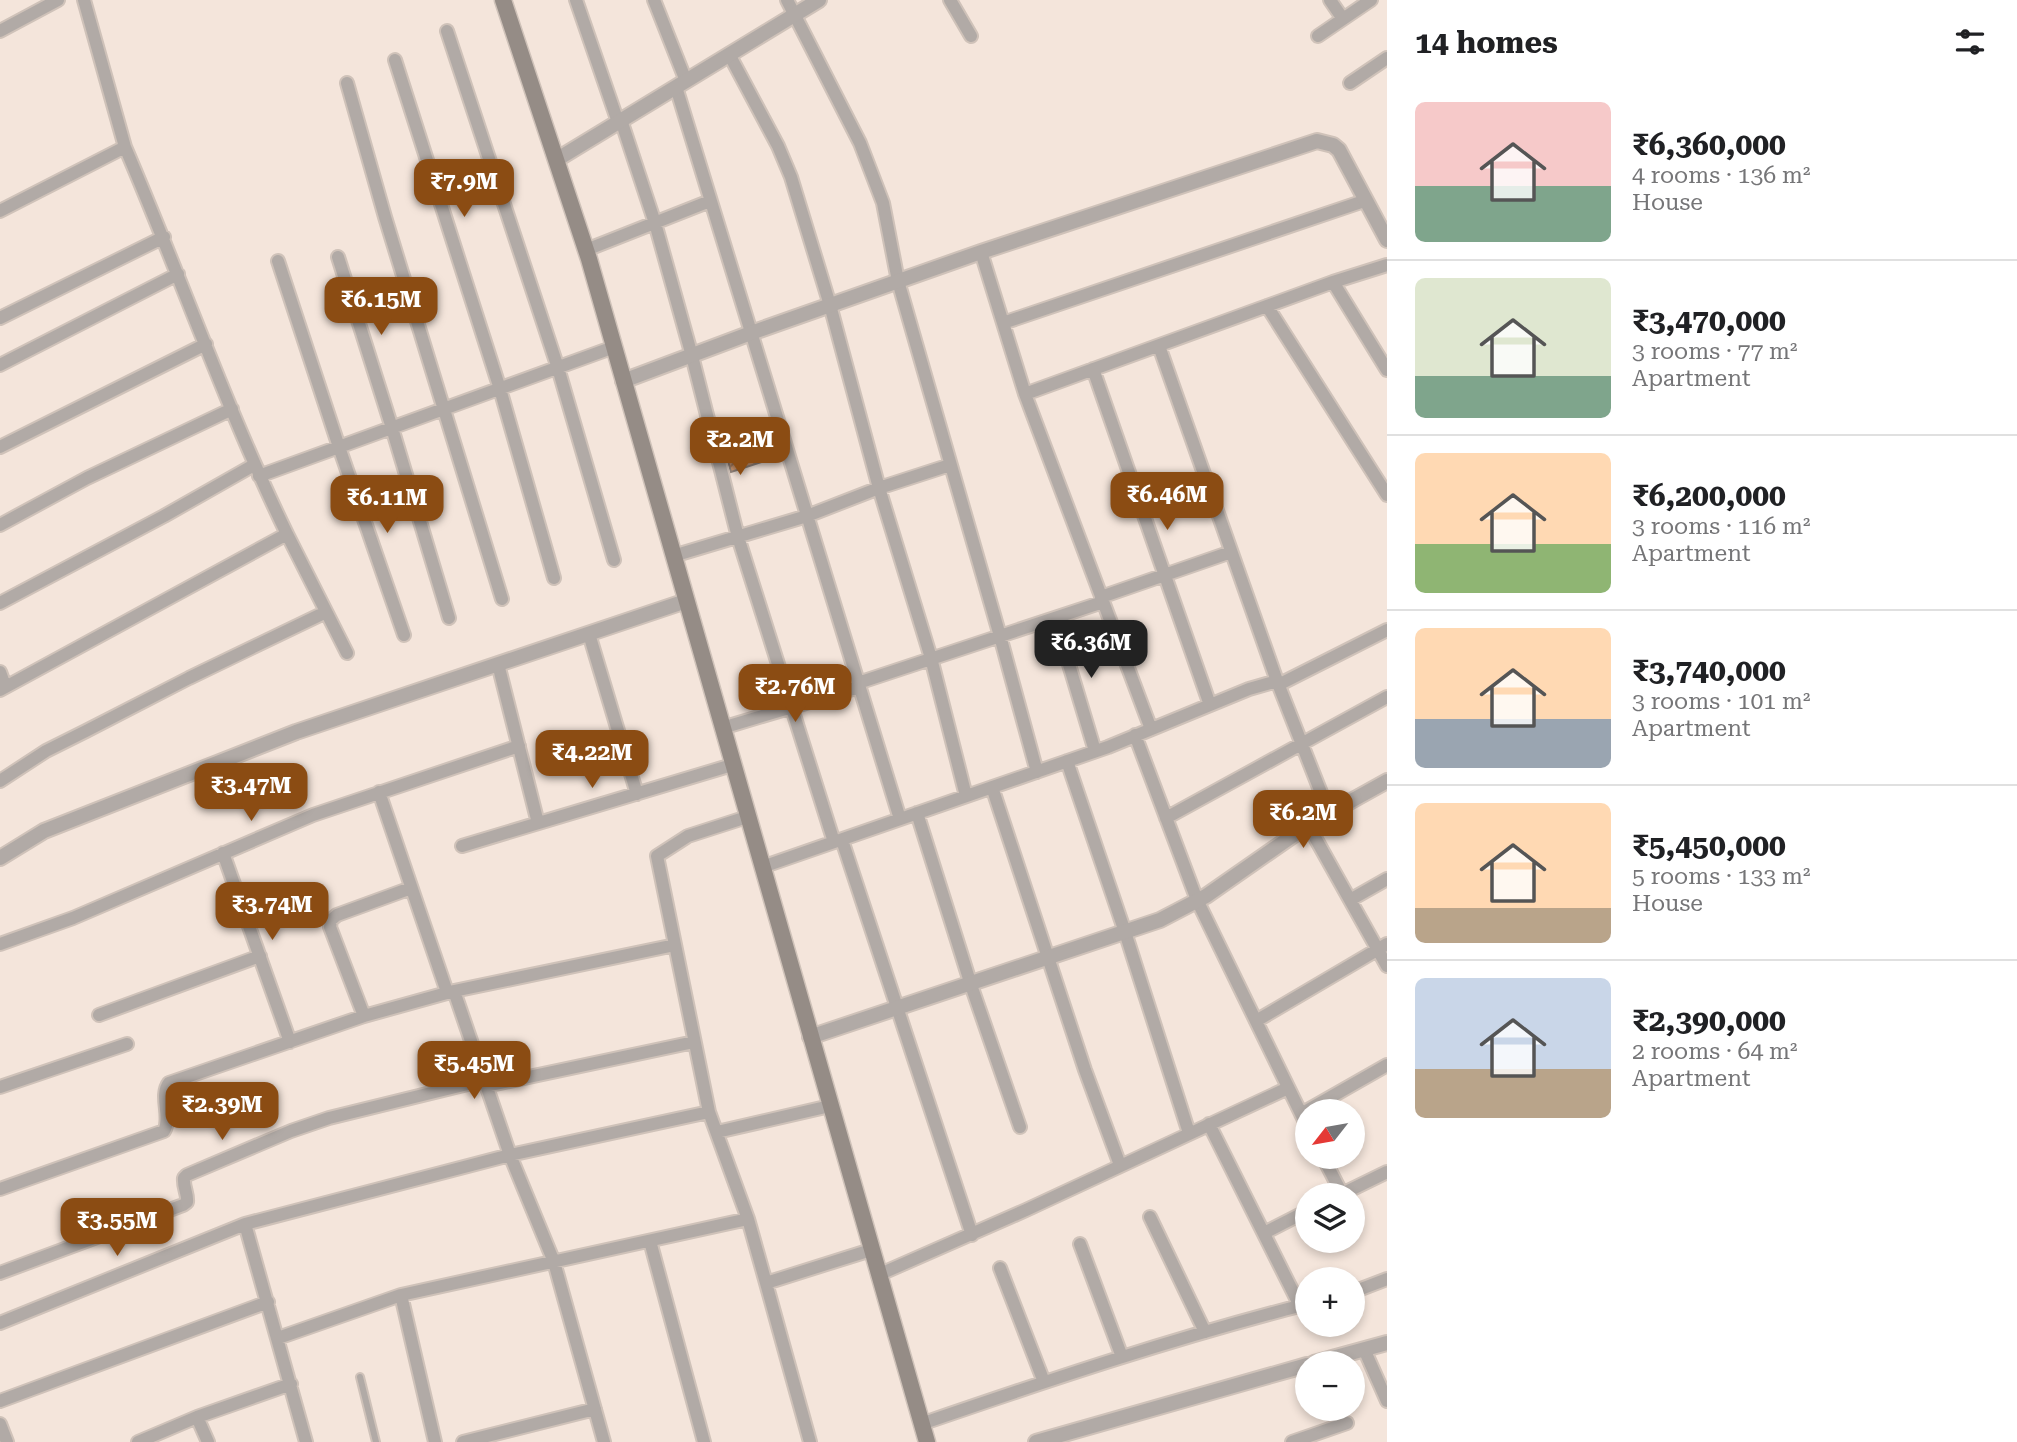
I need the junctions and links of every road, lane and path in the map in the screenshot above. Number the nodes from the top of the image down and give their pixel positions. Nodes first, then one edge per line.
1 (58, 0) edge
2 (84, 0) edge
3 (503, 0) edge
4 (576, 0) edge
5 (654, 0) edge
6 (787, 0) edge
7 (819, 0) edge
8 (950, 0) edge
9 (1330, 0) edge
10 (1371, 0) edge
11 (795, 15) junction
12 (1343, 19) junction
13 (447, 30) dead end
14 (0, 31) edge
15 (971, 36) dead end
16 (1318, 36) dead end
17 (729, 54) junction
18 (1387, 58) edge
19 (396, 60) dead end
20 (347, 83) dead end
21 (1350, 83) dead end
22 (681, 84) junction
23 (619, 121) junction
24 (125, 147) junction
25 (556, 160) junction
26 (710, 201) junction
27 (1364, 201) junction
28 (0, 211) edge
29 (655, 223) junction
30 (164, 237) junction
31 (1387, 240) edge
32 (586, 250) junction
33 (981, 252) junction
34 (338, 257) dead end
35 (278, 261) dead end
36 (1387, 265) edge
37 (178, 274) junction
38 (898, 281) junction
39 (1333, 282) junction
40 (830, 305) junction
41 (1267, 306) junction
42 (0, 318) edge
43 (1003, 323) junction
44 (751, 333) junction
45 (206, 344) junction
46 (1159, 346) junction
47 (614, 347) junction
48 (692, 356) junction
49 (0, 365) edge
50 (558, 368) junction
51 (1093, 369) junction
52 (1387, 370) edge
53 (624, 382) junction
54 (500, 389) junction
55 (1024, 394) junction
56 (232, 409) junction
57 (444, 409) junction
58 (392, 428) junction
59 (0, 447) edge
60 (339, 447) junction
61 (950, 465) junction
62 (256, 470) junction
63 (879, 488) junction
64 (1387, 494) edge
65 (807, 516) junction
66 (0, 525) edge
67 (286, 534) junction
68 (738, 537) junction
69 (1231, 552) junction
70 (673, 556) junction
71 (614, 560) dead end
72 (1165, 576) junction
73 (554, 578) dead end
74 (502, 599) dead end
75 (1102, 600) junction
76 (686, 601) junction
77 (0, 603) edge
78 (326, 612) junction
79 (449, 618) dead end
80 (1055, 618) junction
81 (1387, 630) edge
82 (589, 634) junction
83 (404, 635) dead end
84 (1000, 636) junction
85 (347, 653) dead end
86 (931, 658) junction
87 (498, 664) junction
88 (0, 673) edge
89 (1278, 683) junction
90 (859, 685) junction
91 (3, 688) edge
92 (1387, 697) edge
93 (1210, 705) junction
94 (792, 707) junction
95 (722, 728) junction
96 (1151, 729) junction
97 (1135, 735) junction
98 (1302, 745) junction
99 (519, 746) junction
100 (1095, 751) junction
101 (1067, 761) junction
102 (732, 765) junction
103 (1037, 772) junction
104 (0, 781) edge
105 (1387, 781) edge
106 (992, 788) junction
107 (379, 792) junction
108 (637, 794) junction
109 (966, 796) junction
110 (917, 813) junction
111 (1329, 814) junction
112 (747, 817) junction
113 (1166, 818) junction
114 (900, 819) junction
115 (538, 823) junction
116 (1308, 825) junction
117 (838, 841) junction
118 (462, 846) dead end
119 (223, 853) junction
120 (0, 858) edge
121 (762, 867) junction
122 (1387, 879) edge
123 (411, 888) junction
124 (1350, 900) junction
125 (1197, 901) junction
126 (1125, 932) junction
127 (0, 944) edge
128 (675, 945) junction
129 (1382, 947) edge
130 (260, 956) junction
131 (1049, 958) junction
132 (1387, 966) edge
133 (971, 985) junction
134 (450, 992) junction
135 (897, 1009) junction
136 (99, 1015) dead end
137 (364, 1016) junction
138 (1256, 1021) junction
139 (810, 1037) junction
140 (290, 1042) junction
141 (694, 1042) junction
142 (127, 1044) dead end
143 (1387, 1065) edge
144 (485, 1083) junction
145 (0, 1087) edge
146 (1288, 1088) junction
147 (1336, 1099) edge
148 (1295, 1102) edge
149 (830, 1106) junction
150 (709, 1112) junction
151 (1209, 1124) junction
152 (1020, 1127) dead end
153 (717, 1132) junction
154 (1189, 1133) junction
155 (510, 1155) junction
156 (1121, 1166) junction
157 (1387, 1172) edge
158 (1365, 1183) edge
159 (0, 1189) edge
160 (1150, 1217) dead end
161 (1295, 1217) edge
162 (748, 1219) junction
163 (246, 1224) junction
164 (1264, 1233) junction
165 (972, 1235) junction
166 (650, 1241) junction
167 (1080, 1244) dead end
168 (872, 1251) junction
169 (554, 1262) junction
170 (1000, 1268) dead end
171 (0, 1273) edge
172 (878, 1275) junction
173 (1387, 1279) edge
174 (766, 1283) junction
175 (1365, 1287) edge
176 (1295, 1289) edge
177 (401, 1296) junction
178 (268, 1303) junction
179 (1295, 1307) edge
180 (0, 1323) edge
181 (1205, 1332) junction
182 (278, 1338) junction
183 (1387, 1343) edge
184 (1364, 1349) junction
185 (1357, 1351) edge
186 (1122, 1357) junction
187 (1295, 1368) edge
188 (360, 1377) dead end
189 (1044, 1382) junction
190 (291, 1384) junction
191 (0, 1401) edge
192 (1387, 1401) edge
193 (595, 1409) junction
194 (197, 1417) junction
195 (1347, 1423) dead end
196 (0, 1424) edge
197 (921, 1424) junction
198 (7, 1442) edge
199 (138, 1442) edge
200 (208, 1442) edge
201 (306, 1442) edge
202 (376, 1442) edge
203 (435, 1442) edge
204 (463, 1442) edge
205 (604, 1442) edge
206 (705, 1442) edge
207 (810, 1442) edge
208 (927, 1442) edge
209 (1036, 1442) edge
210 (1292, 1442) edge

1 - 14 street
2 - 24 street
3 - 25 main road
4 - 23 street
5 - 22 street
6 - 11 street
7 - 11 street
8 - 15 street
9 - 12 street
10 - 12 street
11 - 17 street
11 - 38 street
12 - 16 street
13 - 50 street
17 - 22 street
17 - 40 street
18 - 21 street
19 - 54 street
20 - 57 street
22 - 23 street
22 - 26 street
23 - 25 street
23 - 29 street
24 - 28 street
24 - 30 street
25 - 32 main road
26 - 29 street
26 - 44 street
27 - 31 street
27 - 33 street
27 - 43 street
29 - 32 street
29 - 48 street
30 - 37 street
30 - 42 street
32 - 47 main road
33 - 38 street
33 - 43 street
34 - 58 street
35 - 60 street
36 - 39 street
37 - 45 street
37 - 49 street
38 - 40 street
38 - 61 street
39 - 41 street
39 - 52 street
40 - 44 street
40 - 63 street
41 - 46 street
41 - 64 street
43 - 55 street
44 - 48 street
44 - 65 street
45 - 56 street
45 - 59 street
46 - 51 street
46 - 69 street
47 - 50 street
47 - 53 main road
48 - 53 street
48 - 68 street
50 - 54 street
50 - 71 street
51 - 55 street
51 - 72 street
53 - 70 main road
54 - 57 street
54 - 73 street
55 - 75 street
56 - 62 street
56 - 66 street
57 - 58 street
57 - 74 street
58 - 60 street
58 - 79 street
60 - 62 street
60 - 83 street
61 - 63 street
61 - 84 street
62 - 67 street
62 - 77 street
63 - 65 street
63 - 86 street
65 - 68 street
65 - 90 street
67 - 78 street
67 - 91 street
68 - 70 street
68 - 94 street
69 - 72 street
69 - 89 street
70 - 76 main road
72 - 75 street
72 - 93 street
75 - 80 street
75 - 96 street
76 - 82 street
76 - 95 main road
78 - 85 street
78 - 104 street
80 - 84 street
80 - 100 street
81 - 89 street
82 - 87 street
82 - 108 street
84 - 86 street
84 - 103 street
86 - 90 street
86 - 109 street
87 - 99 street
87 - 120 street
88 - 91 street
89 - 93 street
89 - 98 street
90 - 94 street
90 - 114 street
92 - 98 street
93 - 96 street
94 - 95 street
94 - 117 street
95 - 102 main road
96 - 97 street
97 - 100 street
97 - 113 street
98 - 111 street
98 - 113 street
99 - 107 street
99 - 115 street
100 - 101 street
101 - 103 street
101 - 126 street
102 - 108 street
102 - 112 main road
103 - 106 street
105 - 111 street
106 - 109 street
106 - 131 street
107 - 119 street
107 - 123 street
108 - 115 street
109 - 110 street
110 - 114 street
110 - 133 street
111 - 116 street
112 - 121 main road
112 - 128 street
113 - 125 street
114 - 117 street
115 - 118 street
116 - 124 street
116 - 125 street
117 - 121 street
117 - 135 street
119 - 127 street
119 - 130 street
121 - 139 main road
122 - 124 street
123 - 134 street
123 - 137 street
124 - 129 street
125 - 126 street
125 - 138 street
126 - 131 street
126 - 154 street
128 - 134 street
128 - 141 street
129 - 132 street
129 - 138 street
130 - 136 street
130 - 140 street
131 - 133 street
131 - 156 street
133 - 135 street
133 - 152 street
134 - 137 street
134 - 144 street
135 - 139 street
135 - 165 street
137 - 140 street
138 - 146 street
139 - 149 main road
140 - 159 street
141 - 144 street
141 - 150 street
142 - 145 street
143 - 147 street
144 - 155 street
144 - 171 street
146 - 148 street
146 - 151 street
149 - 153 street
149 - 168 main road
150 - 153 street
150 - 155 street
151 - 154 street
151 - 164 street
153 - 162 street
154 - 156 street
155 - 163 street
155 - 169 street
156 - 165 street
157 - 158 street
160 - 181 street
161 - 164 street
162 - 166 street
162 - 174 street
163 - 178 street
163 - 180 street
164 - 176 street
165 - 172 street
166 - 169 street
166 - 206 street
167 - 186 street
168 - 172 main road
168 - 174 street
169 - 177 street
169 - 193 street
170 - 189 street
172 - 197 main road
173 - 175 street
174 - 207 street
177 - 182 street
177 - 203 street
178 - 182 street
178 - 191 street
179 - 181 street
181 - 186 street
182 - 190 street
183 - 184 street
184 - 185 street
184 - 192 street
186 - 189 street
187 - 209 street
188 - 202 lane
189 - 197 street
190 - 194 street
190 - 201 street
193 - 204 street
193 - 205 street
194 - 199 street
194 - 200 street
195 - 210 street
196 - 198 street
197 - 208 main road

